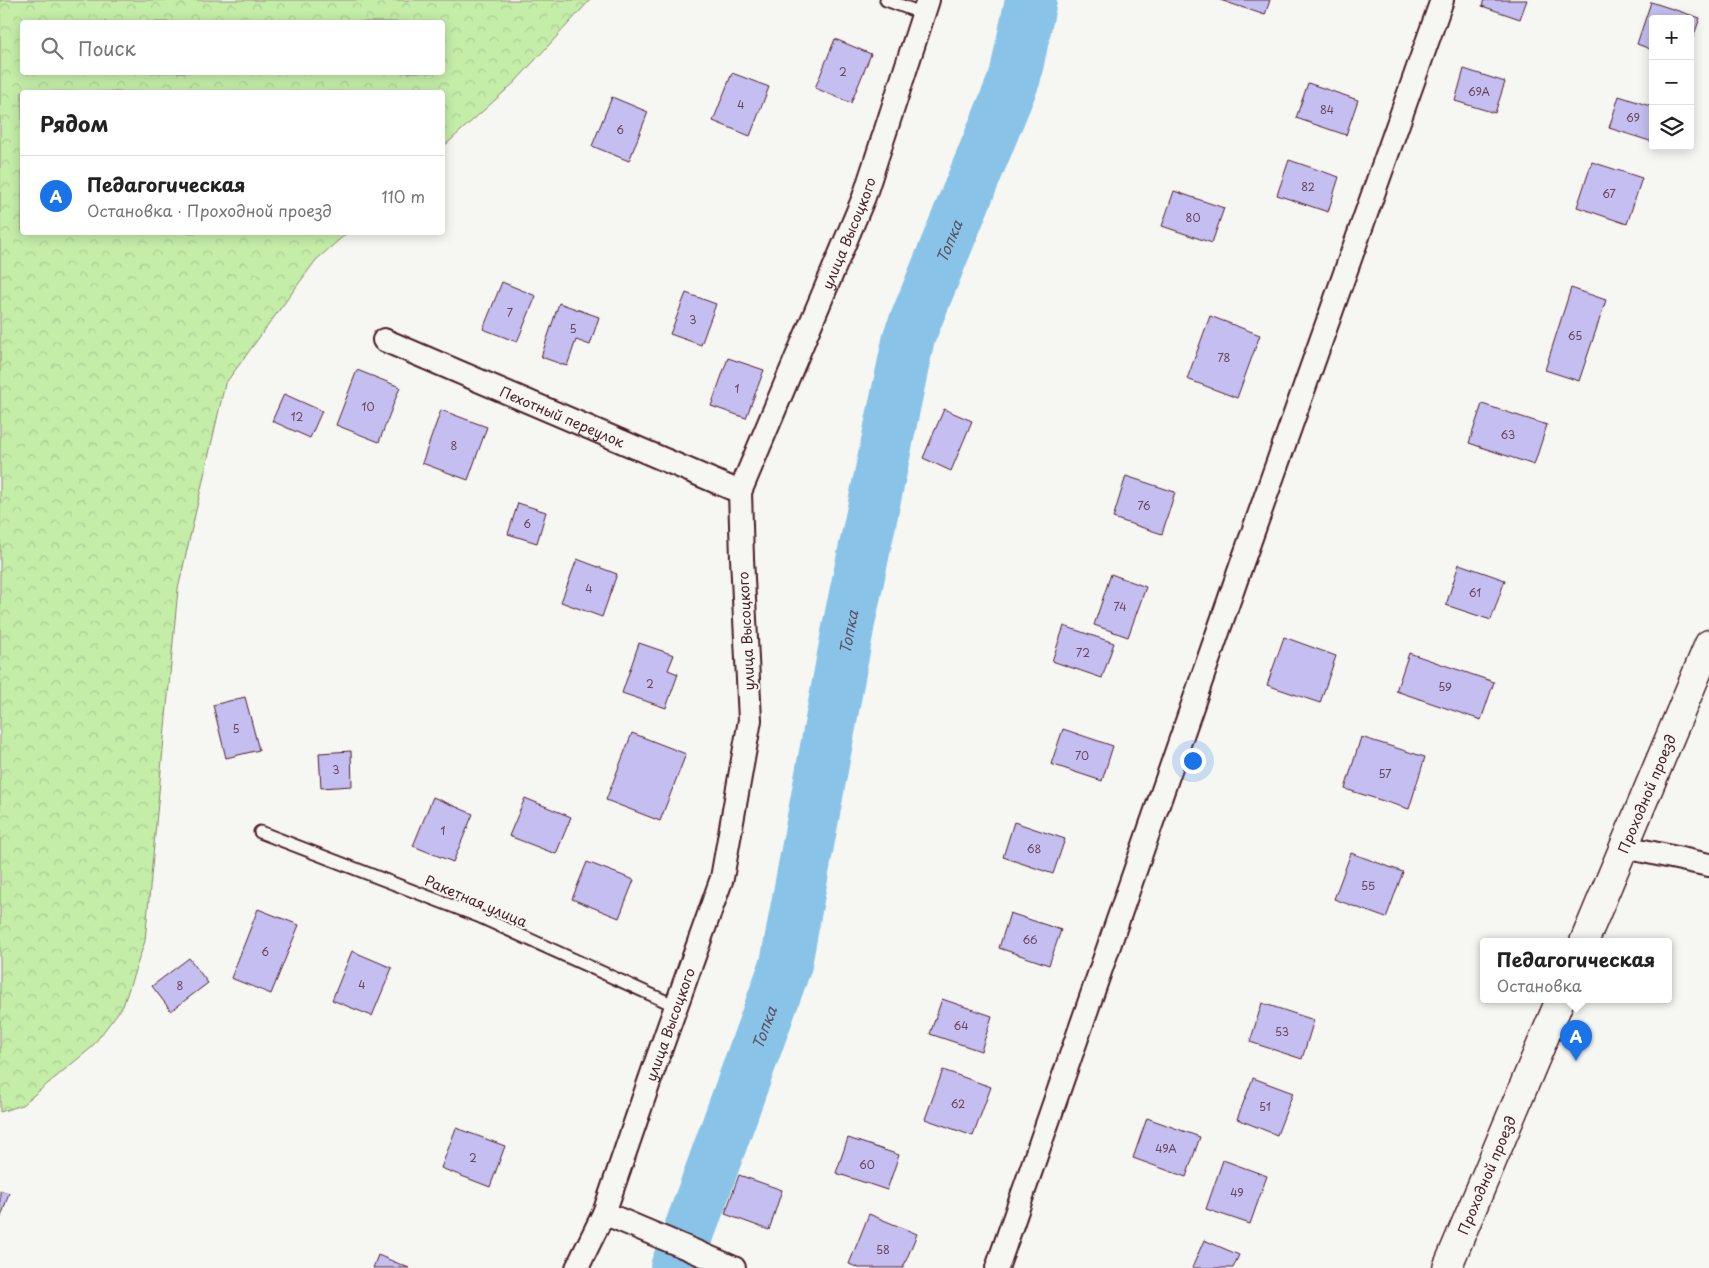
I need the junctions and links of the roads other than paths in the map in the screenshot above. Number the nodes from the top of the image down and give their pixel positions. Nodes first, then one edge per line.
1 (886, 0) edge
2 (1442, 0) edge
3 (926, 7) edge
4 (384, 340) dead end
5 (740, 492) junction
6 (1709, 644) edge
7 (260, 832) dead end
8 (1624, 847) junction
9 (1709, 865) edge
10 (1586, 938) edge
11 (1559, 1003) edge
12 (676, 1006) junction
13 (604, 1213) junction
14 (577, 1268) edge
15 (734, 1268) edge
16 (997, 1268) edge
17 (1447, 1268) edge

1 - 3 lane
2 - 16 street
3 - 5 street, улица Высоцкого
4 - 5 street, Пехотный переулок
5 - 12 street, улица Высоцкого
6 - 8 street, Проходной проезд
7 - 12 lane, Ракетная улица
8 - 9 street
8 - 10 street, Проходной проезд
11 - 17 street, Проходной проезд
12 - 13 street, улица Высоцкого
13 - 14 street, улица Высоцкого
13 - 15 street

